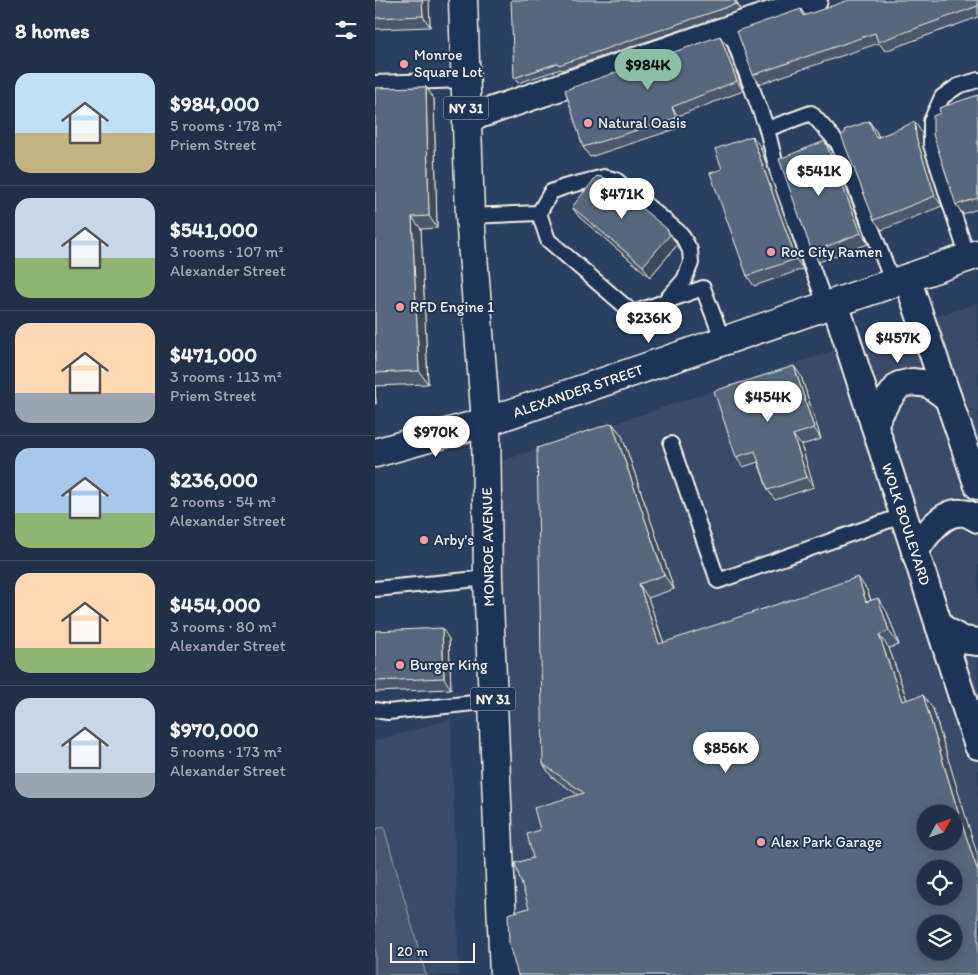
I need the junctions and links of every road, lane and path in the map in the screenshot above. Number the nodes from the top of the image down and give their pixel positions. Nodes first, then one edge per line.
1 (463, 0) edge
2 (814, 0) edge
3 (730, 29) junction
4 (465, 80) junction
5 (978, 80) edge
6 (375, 83) edge
7 (467, 119) junction
8 (767, 129) junction
9 (539, 213) junction
10 (470, 216) junction
11 (973, 256) edge
12 (900, 281) junction
13 (664, 302) junction
14 (831, 304) junction
15 (723, 342) junction
16 (948, 398) junction
17 (486, 422) junction
18 (874, 424) junction
19 (671, 444) dead end
20 (375, 452) edge
21 (978, 486) edge
22 (903, 515) junction
23 (978, 519) edge
24 (915, 551) junction
25 (488, 578) junction
26 (375, 589) edge
27 (939, 626) junction
28 (978, 642) edge
29 (493, 701) junction
30 (375, 710) edge
31 (978, 746) edge
32 (504, 975) edge

1 - 4 main road, MONROE AVENUE / NY 31
2 - 3 street
3 - 7 street
3 - 8 lane
4 - 6 lane
4 - 7 main road, MONROE AVENUE / NY 31
5 - 11 lane
7 - 10 main road, MONROE AVENUE / NY 31
8 - 12 lane
8 - 14 lane
9 - 10 lane
9 - 13 lane
9 - 13 lane
10 - 17 main road, MONROE AVENUE / NY 31
11 - 12 main road, ALEXANDER STREET
12 - 14 main road, ALEXANDER STREET
12 - 16 street
13 - 15 lane
14 - 15 main road, ALEXANDER STREET
14 - 18 street, WOLK BOULEVARD
15 - 17 main road, ALEXANDER STREET
16 - 18 street
16 - 21 street
17 - 20 main road, ALEXANDER STREET
17 - 25 main road, MONROE AVENUE / NY 31
18 - 22 street, WOLK BOULEVARD
19 - 22 lane
22 - 24 street, WOLK BOULEVARD
23 - 24 street
24 - 27 street, WOLK BOULEVARD
25 - 26 lane
25 - 29 main road, MONROE AVENUE / NY 31
27 - 28 street
27 - 31 street, WOLK BOULEVARD
29 - 30 lane
29 - 32 main road, MONROE AVENUE / NY 31

